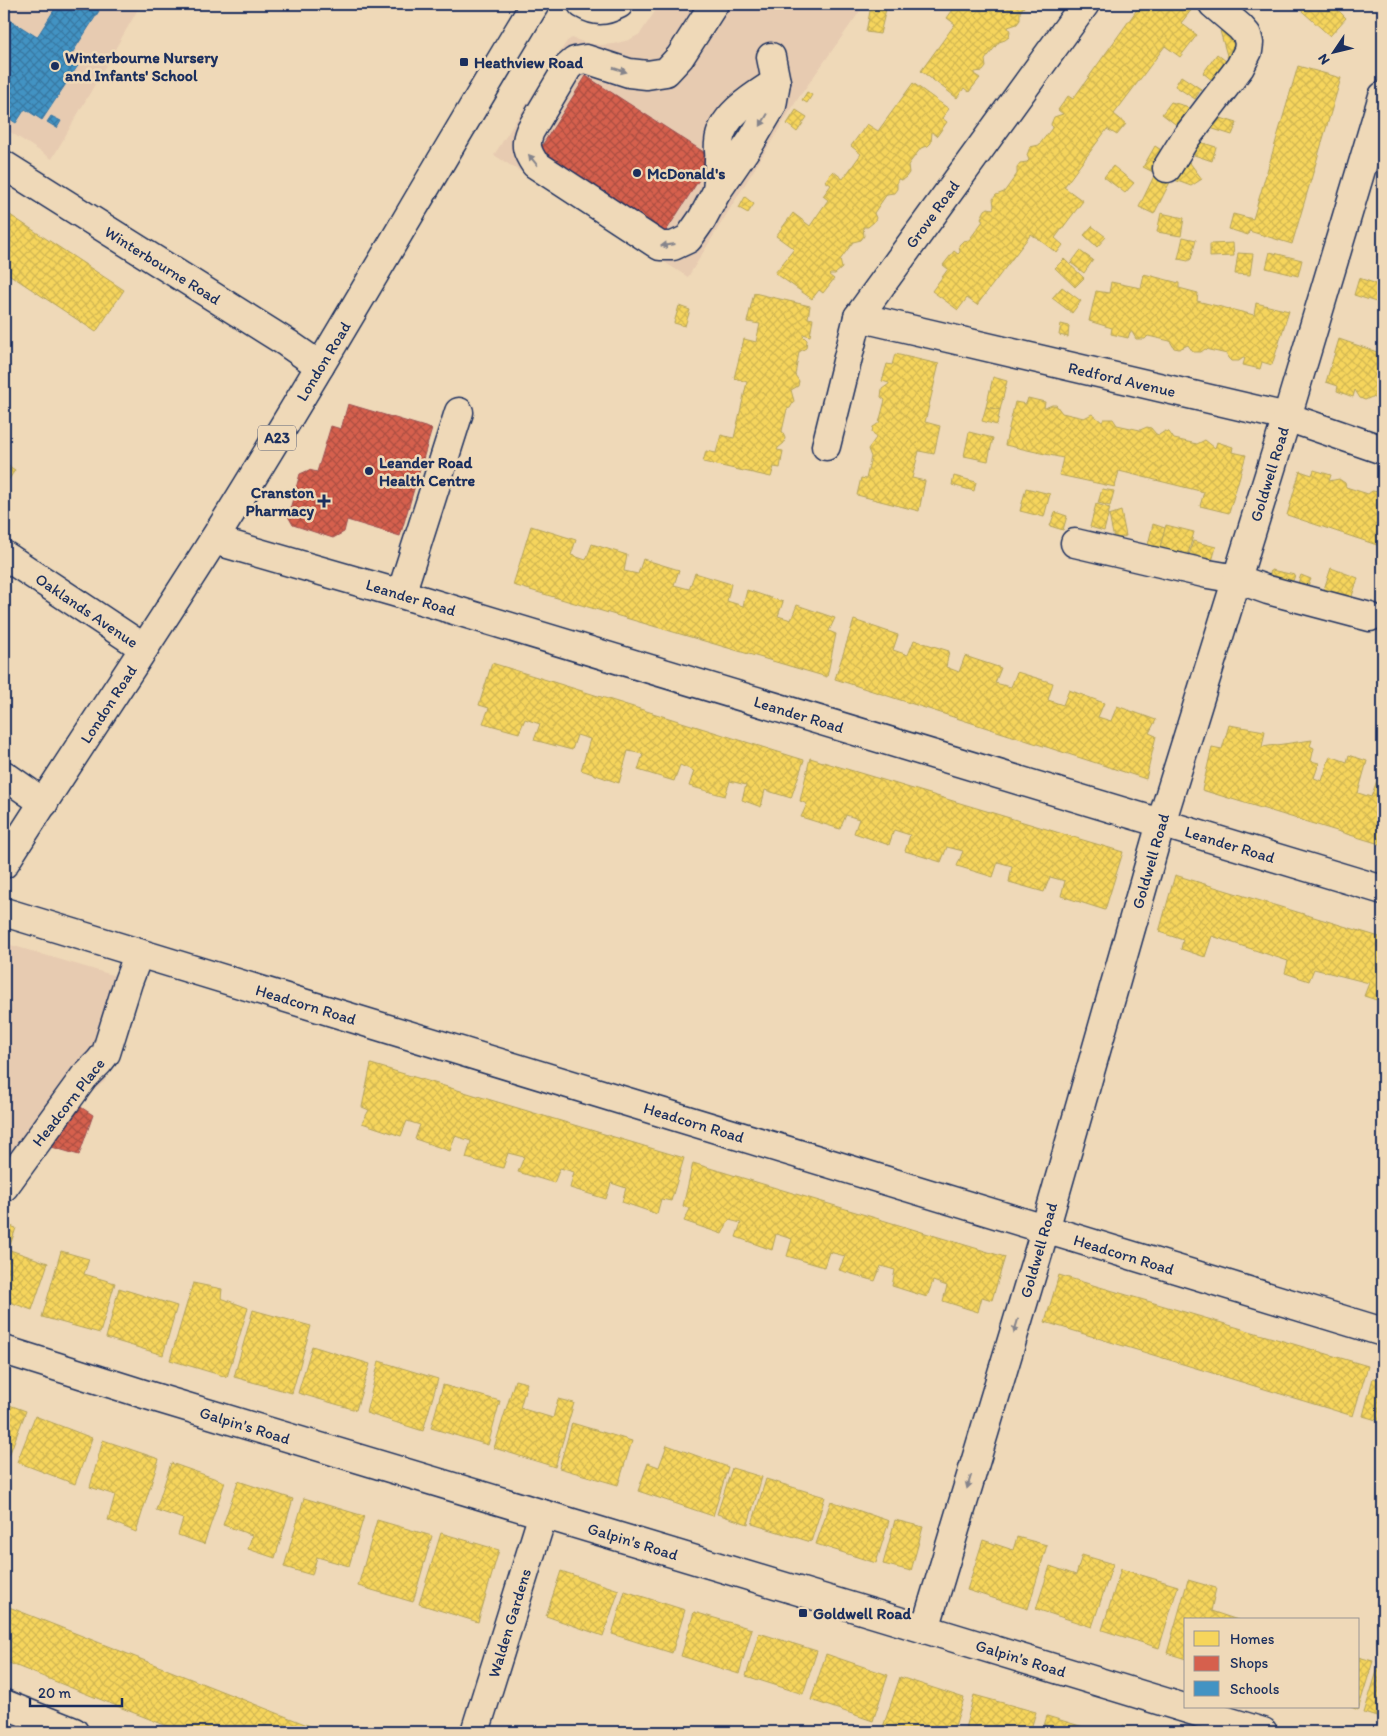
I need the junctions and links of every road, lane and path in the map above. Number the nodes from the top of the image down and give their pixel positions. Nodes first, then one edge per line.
1 (535, 4) edge
2 (582, 4) edge
3 (618, 4) edge
4 (714, 4) edge
5 (1085, 4) edge
6 (1213, 4) edge
7 (774, 69) dead end
8 (1383, 96) edge
9 (4, 165) edge
10 (1167, 168) dead end
11 (858, 317) junction
12 (320, 366) junction
13 (459, 412) dead end
14 (1287, 417) junction
15 (826, 446) dead end
16 (1383, 450) edge
17 (214, 540) junction
18 (1076, 543) dead end
19 (4, 555) edge
20 (1237, 578) junction
21 (401, 594) junction
22 (1370, 617) dead end
23 (144, 648) junction
24 (4, 775) edge
25 (44, 803) junction
26 (1161, 823) junction
27 (4, 864) edge
28 (1383, 890) edge
29 (4, 912) edge
30 (139, 954) junction
31 (4, 1187) edge
32 (1045, 1229) junction
33 (1383, 1332) edge
34 (4, 1350) edge
35 (543, 1514) junction
36 (925, 1629) junction
37 (4, 1704) edge
38 (1198, 1722) edge
39 (74, 1732) edge
40 (475, 1732) edge
41 (1263, 1732) edge

1 - 12 main road, London Road / A23
2 - 3 main road
7 -> 4 main road
5 - 11 main road, Grove Road
6 - 10 main road
8 - 14 main road, Goldwell Road
9 - 12 main road, Winterbourne Road
11 - 14 main road, Redford Avenue
11 - 15 main road, Grove Road
12 - 17 main road, London Road / A23
13 - 21 main road
14 - 16 main road, Redford Avenue
14 - 20 main road, Goldwell Road
17 - 21 main road, Leander Road
17 - 23 main road, London Road / A23
18 - 20 main road
19 - 23 main road, Oaklands Avenue
20 - 22 main road
20 - 26 main road, Goldwell Road
21 - 26 main road, Leander Road
23 - 25 main road, London Road / A23
24 - 25 main road
25 - 27 main road, London Road / A23
26 - 28 main road, Leander Road
26 - 32 main road, Goldwell Road
29 - 30 main road, Headcorn Road
30 - 31 main road, Headcorn Place
30 - 32 main road, Headcorn Road
32 - 33 main road, Headcorn Road
32 -> 36 main road, Goldwell Road
34 - 35 main road, Galpin's Road
35 - 36 main road, Galpin's Road
35 - 40 main road, Walden Gardens
36 - 38 main road, Galpin's Road
37 - 39 main road
38 - 41 main road, Galpin's Road

